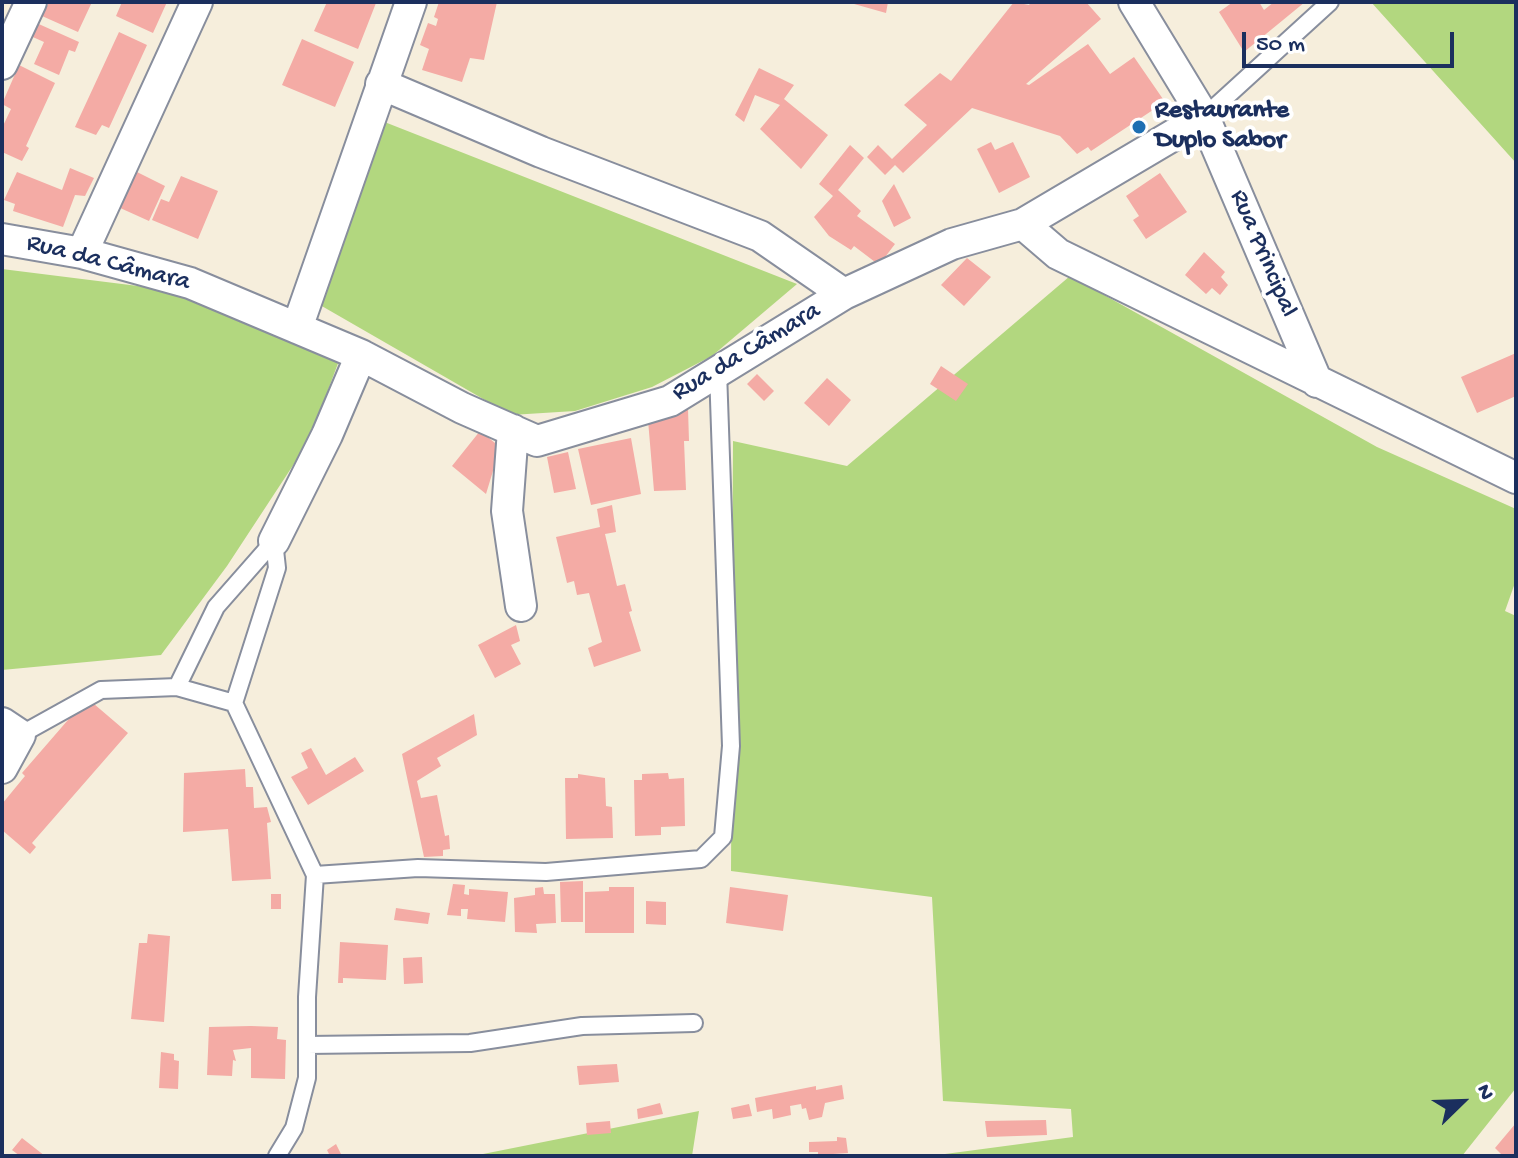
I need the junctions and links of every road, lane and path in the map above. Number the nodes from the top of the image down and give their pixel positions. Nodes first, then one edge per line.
1 (31, 2) edge
2 (197, 2) edge
3 (411, 2) edge
4 (1134, 2) edge
5 (1330, 2) edge
6 (2, 64) edge
7 (381, 84) junction
8 (1204, 117) junction
9 (1023, 224) junction
10 (2, 239) edge
11 (82, 253) junction
12 (844, 294) junction
13 (297, 328) junction
14 (361, 355) junction
15 (718, 371) junction
16 (1317, 382) junction
17 (513, 430) junction
18 (1516, 478) edge
19 (274, 541) junction
20 (521, 606) dead end
21 (177, 687) junction
22 (234, 703) junction
23 (11, 729) edge
24 (2, 768) edge
25 (315, 875) junction
26 (694, 1023) dead end
27 (307, 1045) junction
28 (277, 1156) edge

1 - 6 street
2 - 11 street
3 - 7 street
4 - 8 street, Rua Principal
5 - 8 lane
7 - 12 street
7 - 13 street
8 - 9 street, Rua da Câmara
8 - 16 street, Rua Principal
9 - 12 street, Rua da Câmara
9 - 16 street
10 - 11 street, Rua da Câmara
11 - 13 street, Rua da Câmara
12 - 15 street, Rua da Câmara
13 - 14 street, Rua da Câmara
14 - 17 street, Rua da Câmara
14 - 19 street
15 - 17 street, Rua da Câmara
15 - 25 lane
16 - 18 street
17 - 20 street
19 - 21 lane
19 - 22 lane
21 - 22 lane
21 - 23 lane
22 - 25 lane
23 - 24 street
25 - 27 lane
26 - 27 lane
27 - 28 lane

